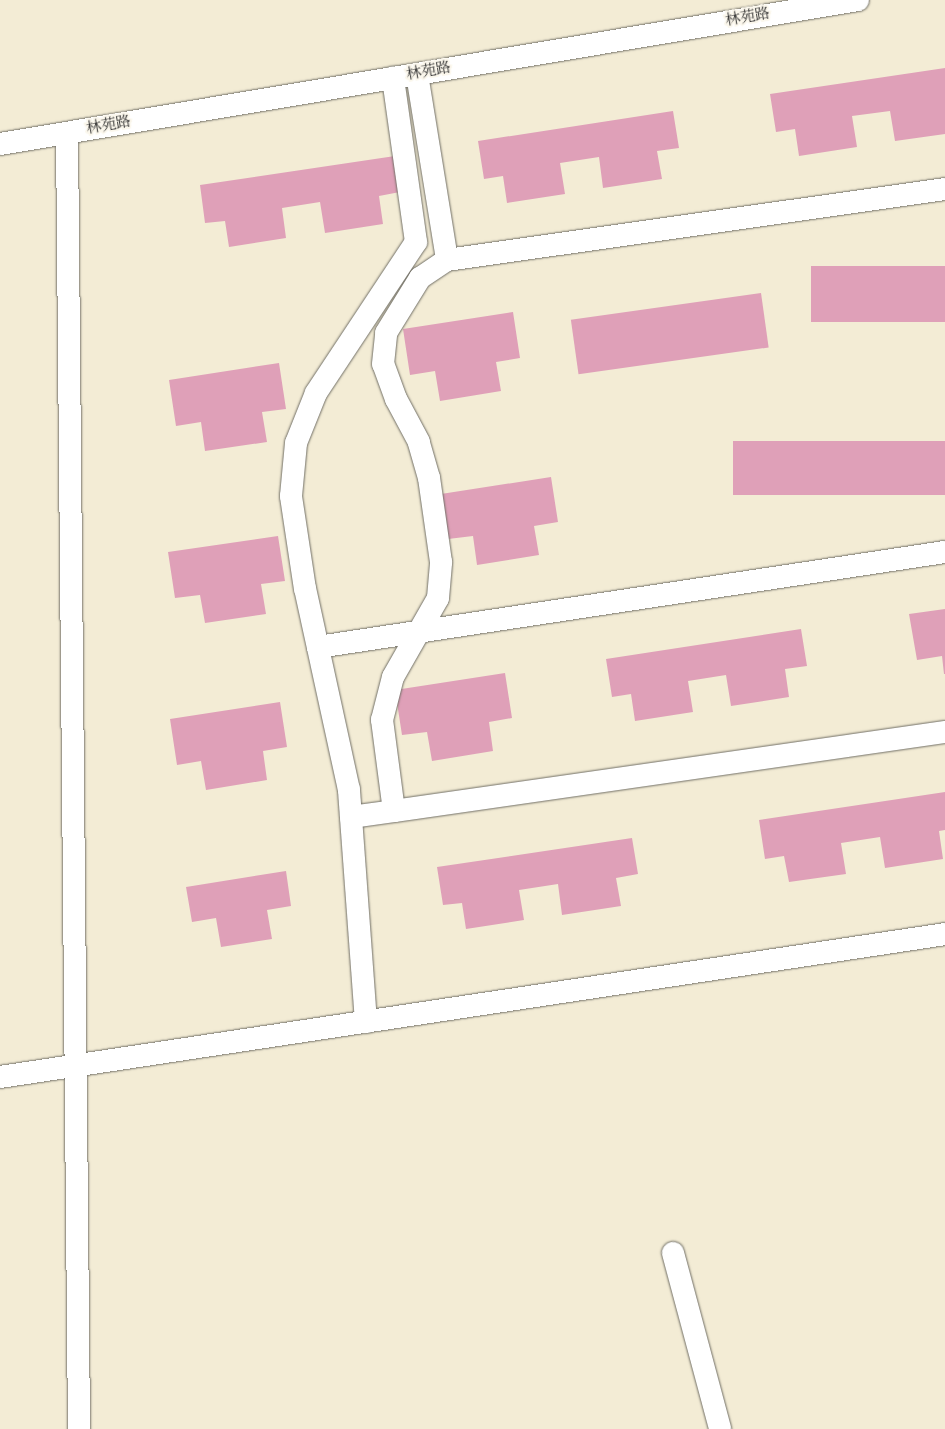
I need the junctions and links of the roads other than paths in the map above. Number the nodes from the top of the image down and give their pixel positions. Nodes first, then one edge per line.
1 (858, 0) edge
2 (417, 74) junction
3 (393, 78) junction
4 (67, 133) junction
5 (0, 144) edge
6 (945, 189) edge
7 (447, 260) junction
8 (945, 552) edge
9 (418, 632) junction
10 (318, 647) junction
11 (945, 732) edge
12 (394, 811) junction
13 (351, 817) junction
14 (945, 934) edge
15 (366, 1022) junction
16 (75, 1066) junction
17 (0, 1077) edge
18 (673, 1252) dead end
19 (79, 1429) edge
20 (720, 1429) edge

1 - 2 street, 林苑路
2 - 3 street, 林苑路
2 - 7 street
3 - 4 street, 林苑路
3 - 10 street
4 - 5 street, 林苑路
4 - 16 street
6 - 7 street
7 - 9 street
8 - 9 street
9 - 10 street
9 - 12 street
10 - 13 street
11 - 12 street
12 - 13 street
13 - 15 street
14 - 15 street
15 - 16 street
16 - 17 street
16 - 19 street
18 - 20 street

